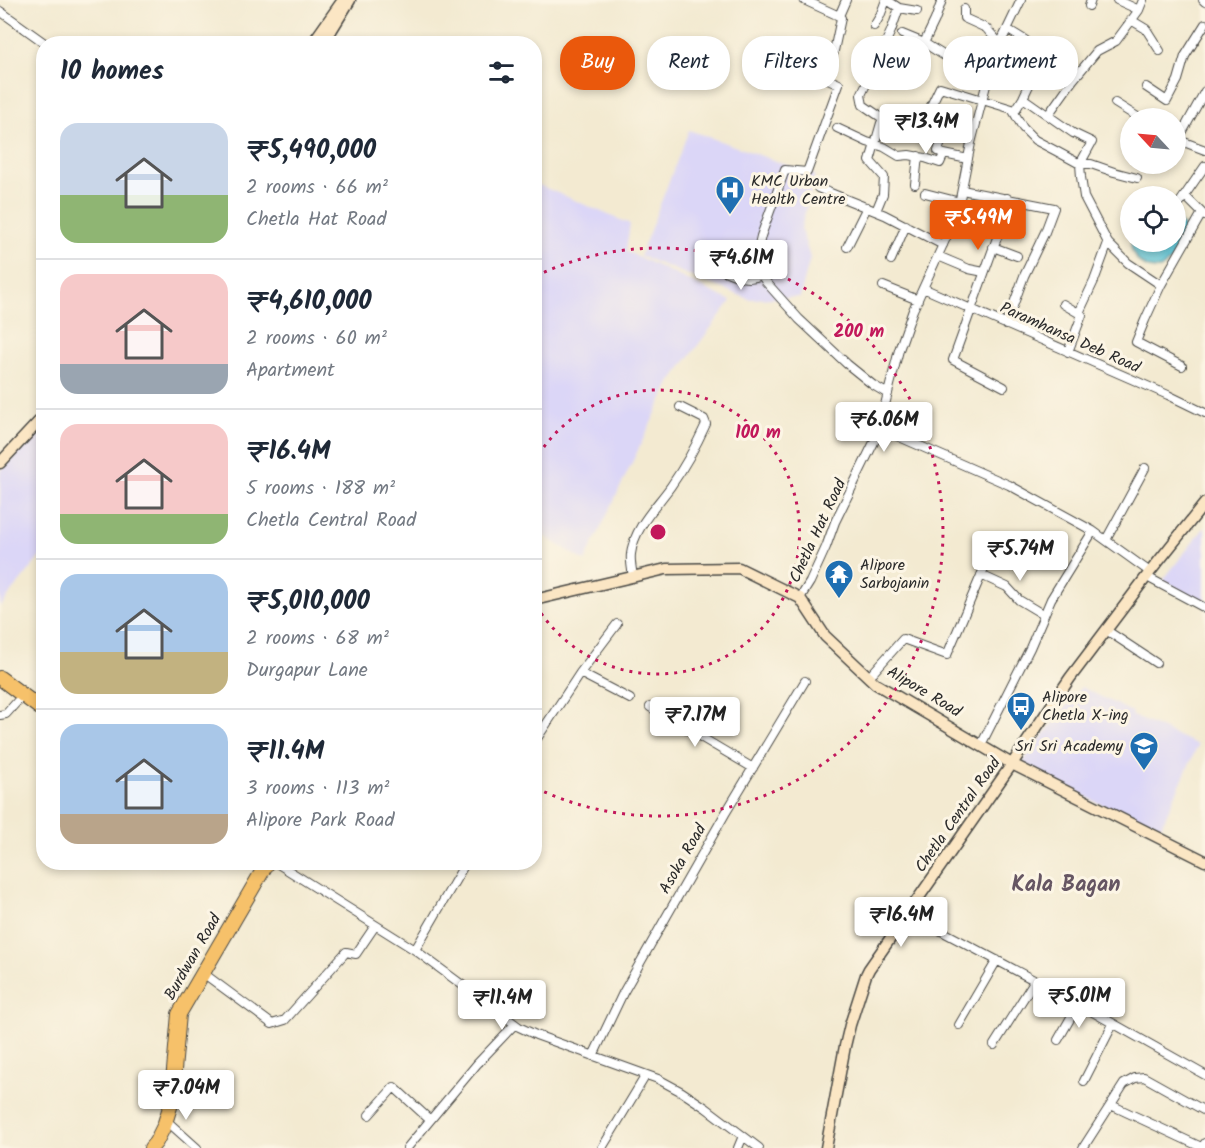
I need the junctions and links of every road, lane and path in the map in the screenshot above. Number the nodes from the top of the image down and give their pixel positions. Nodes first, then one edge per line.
1 (343, 0) edge
2 (350, 0) edge
3 (804, 0) edge
4 (846, 0) edge
5 (886, 0) edge
6 (942, 0) edge
7 (1021, 0) edge
8 (1117, 0) edge
9 (1143, 0) edge
10 (899, 8) junction
11 (964, 9) dead end
12 (1139, 10) junction
13 (0, 11) edge
14 (917, 11) dead end
15 (839, 16) junction
16 (1131, 20) junction
17 (1205, 24) edge
18 (874, 26) dead end
19 (1007, 29) junction
20 (902, 34) dead end
21 (318, 36) edge
22 (328, 36) edge
23 (907, 36) edge
24 (927, 36) edge
25 (993, 36) edge
26 (1004, 36) edge
27 (1018, 36) edge
28 (36, 37) edge
29 (1160, 51) dead end
30 (1078, 73) edge
31 (1146, 87) dead end
32 (984, 90) edge
33 (1027, 90) edge
34 (1065, 90) edge
35 (1205, 91) edge
36 (1023, 98) junction
37 (982, 99) junction
38 (1115, 103) dead end
39 (1123, 108) edge
40 (1015, 111) junction
41 (950, 116) dead end
42 (1048, 116) junction
43 (888, 122) junction
44 (1186, 124) edge
45 (837, 128) dead end
46 (1186, 143) edge
47 (875, 144) junction
48 (1205, 150) edge
49 (944, 154) junction
50 (918, 156) junction
51 (968, 159) junction
52 (1080, 164) junction
53 (1205, 166) edge
54 (1137, 178) dead end
55 (915, 184) dead end
56 (818, 188) dead end
57 (962, 190) junction
58 (925, 193) dead end
59 (1186, 194) edge
60 (1186, 197) edge
61 (1006, 198) junction
62 (960, 202) junction
63 (867, 207) junction
64 (876, 211) junction
65 (1204, 214) edge
66 (906, 225) junction
67 (1108, 243) junction
68 (943, 245) junction
69 (847, 247) dead end
70 (993, 248) junction
71 (938, 256) junction
72 (1017, 256) dead end
73 (891, 260) dead end
74 (720, 269) dead end
75 (984, 272) junction
76 (762, 275) junction
77 (1161, 285) junction
78 (884, 286) dead end
79 (923, 288) junction
80 (918, 300) junction
81 (1063, 304) dead end
82 (972, 310) junction
83 (1079, 313) junction
84 (1006, 325) junction
85 (1068, 352) junction
86 (1182, 366) dead end
87 (1004, 387) dead end
88 (888, 394) junction
89 (680, 407) dead end
90 (1205, 413) edge
91 (36, 425) edge
92 (879, 428) junction
93 (0, 464) edge
94 (1145, 468) dead end
95 (1204, 507) edge
96 (1093, 531) junction
97 (1106, 540) junction
98 (991, 552) dead end
99 (1149, 574) junction
100 (981, 575) junction
101 (633, 577) junction
102 (542, 598) edge
103 (800, 598) junction
104 (1205, 608) edge
105 (1044, 615) junction
106 (617, 624) dead end
107 (1106, 630) junction
108 (1156, 663) dead end
109 (580, 673) junction
110 (869, 677) junction
111 (0, 678) edge
112 (805, 681) dead end
113 (23, 695) junction
114 (630, 699) dead end
115 (36, 705) edge
116 (650, 707) dead end
117 (0, 715) edge
118 (542, 730) edge
119 (981, 745) junction
120 (1012, 764) junction
121 (753, 768) junction
122 (1205, 861) edge
123 (263, 870) edge
124 (279, 870) edge
125 (461, 870) edge
126 (909, 910) junction
127 (375, 926) junction
128 (415, 950) junction
129 (997, 960) junction
130 (203, 973) junction
131 (1035, 981) junction
132 (1078, 1005) junction
133 (515, 1024) junction
134 (1113, 1024) junction
135 (959, 1025) dead end
136 (1058, 1040) dead end
137 (994, 1045) dead end
138 (593, 1056) junction
139 (646, 1075) junction
140 (1205, 1075) edge
141 (1084, 1081) dead end
142 (1111, 1105) junction
143 (1205, 1111) edge
144 (369, 1115) dead end
145 (430, 1120) junction
146 (165, 1122) junction
147 (743, 1136) junction
148 (1205, 1143) edge
149 (152, 1148) edge
150 (197, 1148) edge
151 (407, 1148) edge
152 (602, 1148) edge
153 (738, 1148) edge
154 (759, 1148) edge
155 (826, 1148) edge
156 (1083, 1148) edge

1 - 21 main road
2 - 22 main road
3 - 15 street
4 - 15 street
5 - 10 street
5 - 18 street
6 - 24 street
7 - 19 street, Chetla Hat Road
8 - 12 street
9 - 12 street
10 - 14 street
10 - 43 street
11 - 25 street
12 - 16 street
13 - 28 street
15 - 76 street
16 - 29 street
16 - 30 street
17 - 31 street
19 - 26 street, Chetla Hat Road
19 - 27 street
20 - 23 street
32 - 37 street, Chetla Hat Road
33 - 36 street
34 - 42 street
35 - 44 street
36 - 40 street
36 - 42 street
37 - 40 street
37 - 43 street
37 - 51 street, Chetla Hat Road
38 - 39 street
40 - 52 street
41 - 49 street
42 - 52 street
43 - 47 street
45 - 47 street
46 - 48 street
47 - 50 street
47 - 64 street
49 - 50 street
49 - 51 street
50 - 55 street
51 - 57 street, Chetla Hat Road
52 - 54 street
52 - 67 street
53 - 59 street
56 - 63 street
57 - 61 street
57 - 62 street, Chetla Hat Road
58 - 62 street
60 - 65 street
61 - 70 street
61 - 84 street
62 - 68 street, Chetla Hat Road
63 - 64 street
63 - 69 street
64 - 66 street
65 - 77 street
66 - 68 street
66 - 73 street
67 - 77 street
67 - 83 street
68 - 71 street, Chetla Hat Road
70 - 72 street
70 - 75 street
71 - 75 street
71 - 79 street, Chetla Hat Road
74 - 76 street
75 - 82 street
76 - 88 street
77 - 86 street
78 - 80 street
79 - 80 street, Chetla Hat Road
79 - 82 street, Paramhansa Deb Road
80 - 88 street, Chetla Hat Road
81 - 83 street
82 - 84 street, Paramhansa Deb Road
82 - 87 street
83 - 85 street
84 - 85 street, Paramhansa Deb Road
85 - 90 street, Paramhansa Deb Road
88 - 92 street, Chetla Hat Road
89 - 101 street
91 - 93 main road
92 - 96 street
92 - 103 street, Chetla Hat Road
94 - 97 street
95 - 99 main road, Chetla Central Road
96 - 97 street
96 - 105 street
97 - 99 street
98 - 100 street
99 - 104 street
99 - 107 main road, Chetla Central Road
100 - 105 street
100 - 110 street
101 - 102 main road
101 - 103 main road
103 - 110 main road, Alipore Road
105 - 119 street
106 - 109 street
107 - 108 street
107 - 120 main road, Chetla Central Road
109 - 114 street
109 - 118 street
110 - 119 main road, Alipore Road
111 - 113 highway
112 - 121 street, Asoka Road
113 - 115 highway
113 - 117 street
116 - 121 street
119 - 120 main road, Alipore Road
120 - 122 main road, Alipore Road
120 - 126 main road, Chetla Central Road
121 - 138 street, Asoka Road
123 - 130 highway, Burdwan Road
124 - 127 street
125 - 128 street
126 - 129 street
126 - 155 main road, Chetla Central Road
127 - 128 street
127 - 130 street
128 - 133 street
129 - 131 street
129 - 135 street
130 - 146 highway, Burdwan Road
131 - 132 street
131 - 137 street
132 - 134 street
132 - 136 street
133 - 138 street
133 - 145 street
134 - 140 street
134 - 141 street
138 - 139 street
139 - 147 street
139 - 152 street
142 - 143 street
142 - 148 street
142 - 156 street
144 - 145 street
145 - 151 street
146 - 149 highway, Burdwan Road
146 - 150 street
147 - 153 street
147 - 154 street

